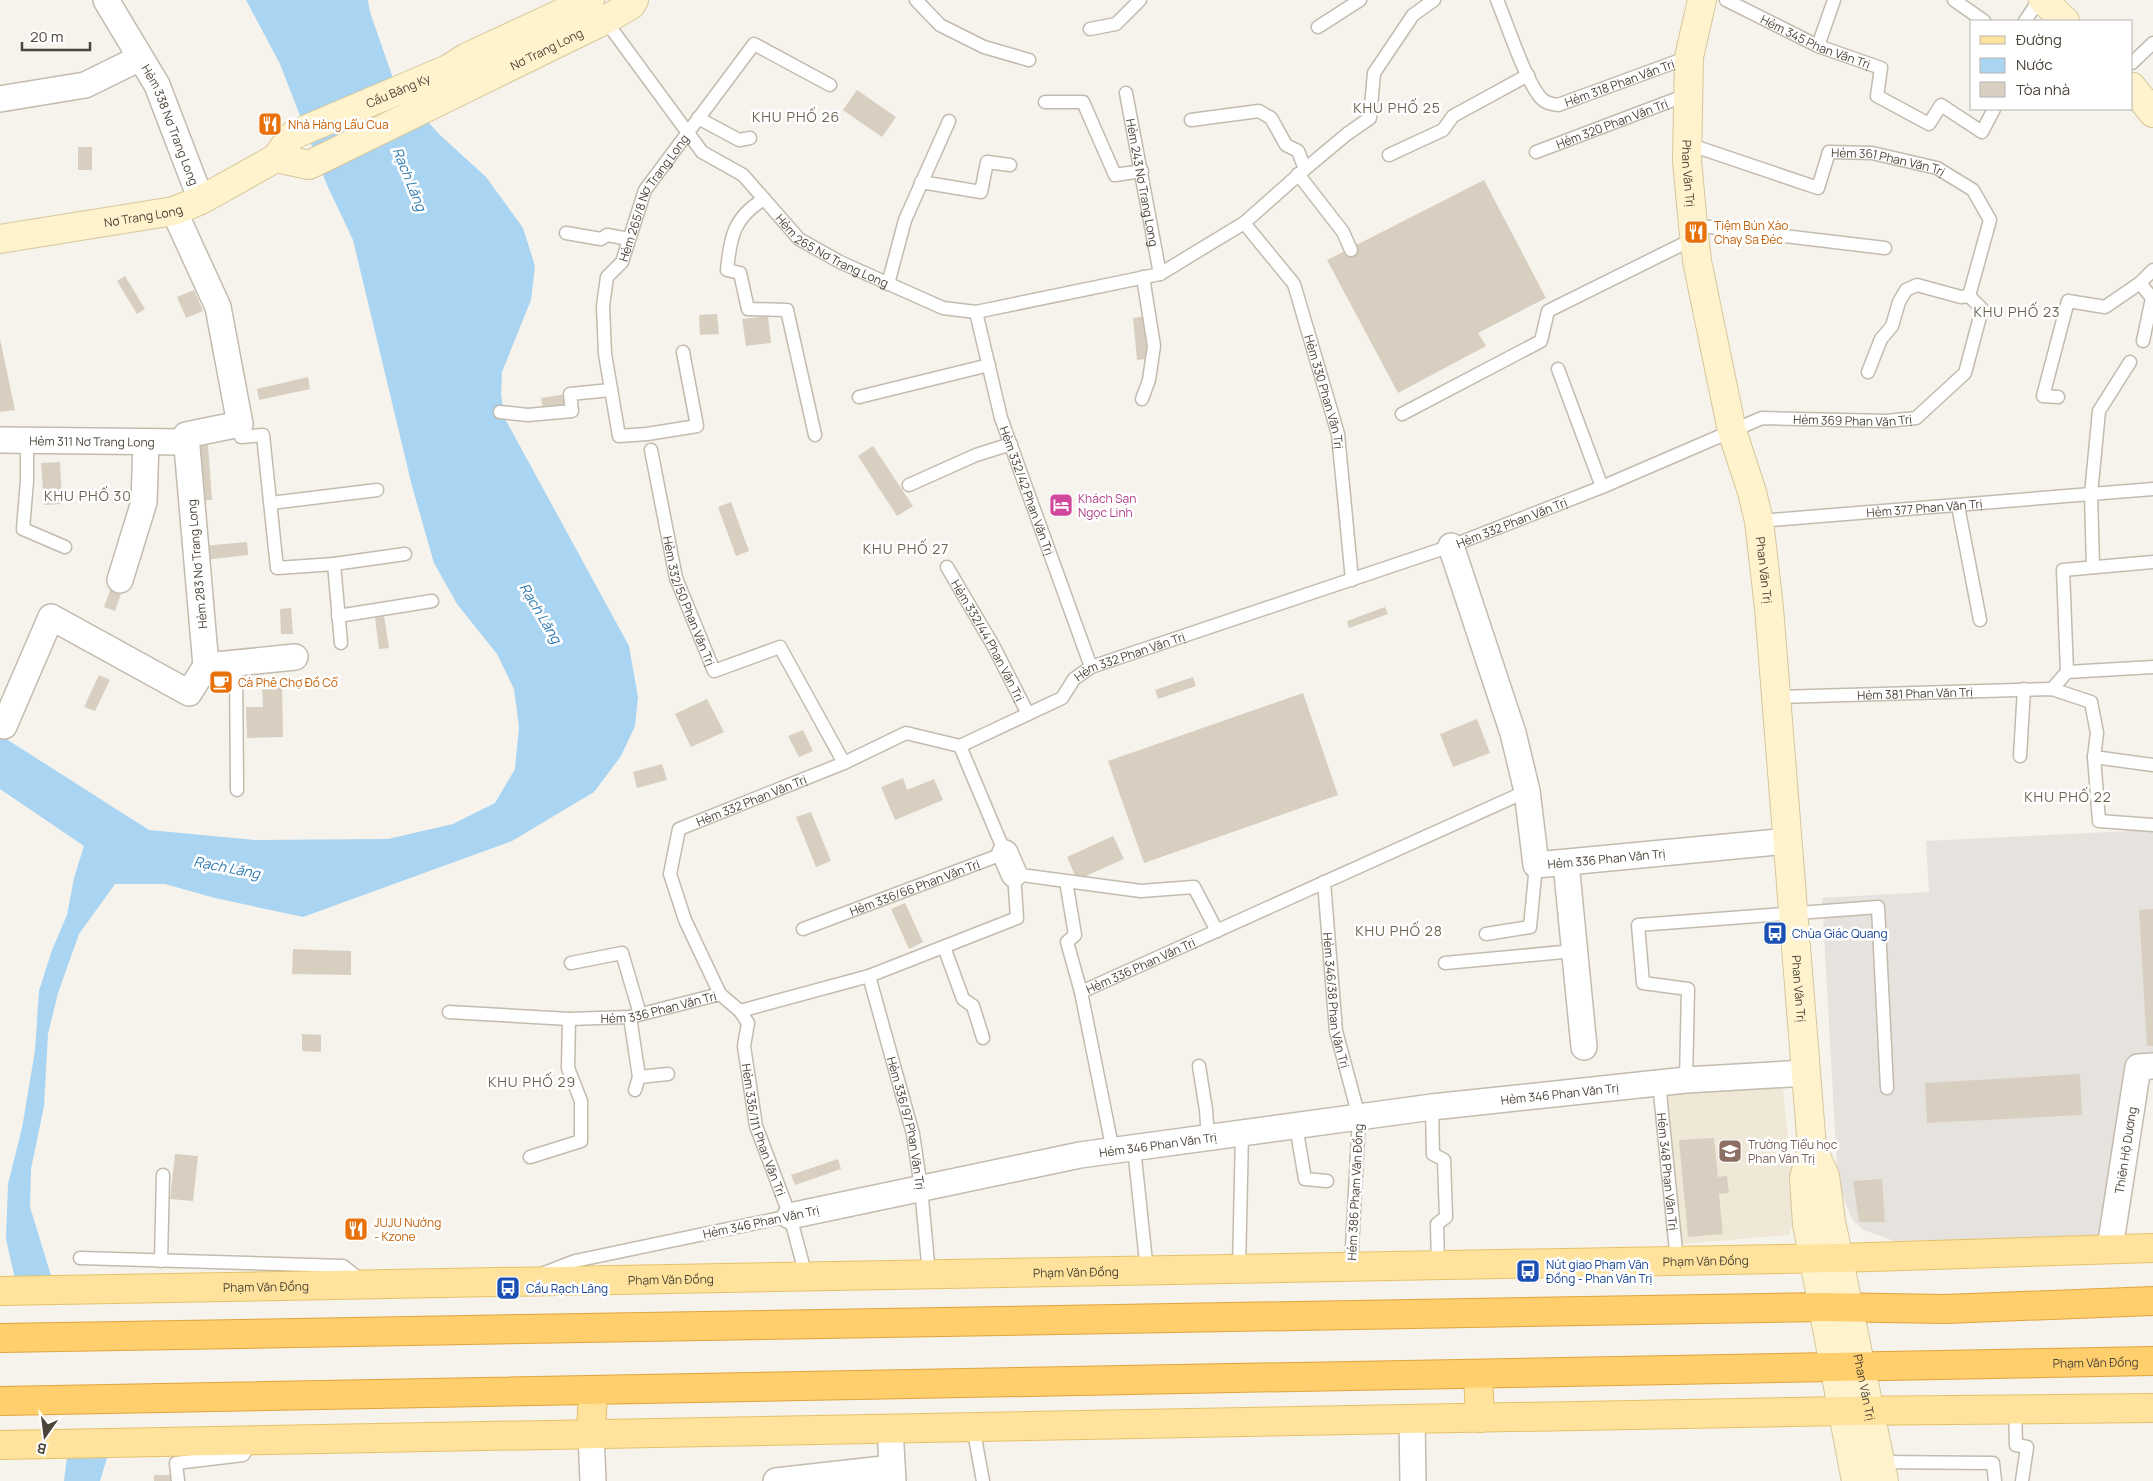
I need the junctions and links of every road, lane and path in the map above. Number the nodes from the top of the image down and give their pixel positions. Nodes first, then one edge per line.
1 (106, 0) edge
2 (634, 0) edge
3 (916, 0) edge
4 (1140, 0) edge
5 (1360, 0) edge
6 (1434, 0) edge
7 (1498, 0) edge
8 (1702, 0) edge
9 (1726, 0) edge
10 (1834, 0) edge
11 (1954, 0) edge
12 (589, 6) edge
13 (2051, 11) edge
14 (1983, 20) edge
15 (2028, 20) edge
16 (1318, 28) dead end
17 (1090, 29) dead end
18 (2153, 43) edge
19 (1818, 46) junction
20 (1688, 57) junction
21 (140, 58) junction
22 (1029, 60) dead end
23 (2133, 62) edge
24 (1528, 75) junction
25 (452, 81) junction
26 (830, 86) dead end
27 (1126, 93) dead end
28 (1688, 94) junction
29 (0, 99) edge
30 (1044, 102) dead end
31 (1993, 110) edge
32 (698, 118) junction
33 (949, 120) dead end
34 (1191, 120) dead end
35 (688, 131) junction
36 (293, 135) joint
37 (750, 138) dead end
38 (1688, 144) junction
39 (1536, 152) dead end
40 (1389, 155) dead end
41 (276, 158) junction
42 (1010, 166) dead end
43 (1142, 171) junction
44 (1301, 171) junction
45 (921, 182) junction
46 (764, 199) junction
47 (200, 200) junction
48 (174, 211) junction
49 (1244, 223) junction
50 (566, 232) dead end
51 (1694, 232) junction
52 (0, 239) edge
53 (629, 239) junction
54 (1885, 248) dead end
55 (1351, 250) dead end
56 (2153, 270) edge
57 (1160, 274) junction
58 (1143, 277) junction
59 (2140, 283) junction
60 (888, 284) junction
61 (1969, 296) junction
62 (976, 312) junction
63 (2143, 341) dead end
64 (683, 352) dead end
65 (2130, 362) dead end
66 (989, 365) junction
67 (1558, 369) dead end
68 (1868, 372) dead end
69 (611, 390) junction
70 (860, 397) dead end
71 (2058, 397) dead end
72 (1142, 399) dead end
73 (500, 412) dead end
74 (1402, 414) dead end
75 (240, 424) junction
76 (1732, 431) junction
77 (815, 435) dead end
78 (0, 440) edge
79 (27, 440) junction
80 (146, 442) junction
81 (186, 442) junction
82 (1011, 444) junction
83 (651, 450) dead end
84 (909, 485) dead end
85 (1602, 487) junction
86 (2153, 489) edge
87 (377, 490) dead end
88 (2091, 494) junction
89 (271, 504) junction
90 (1958, 506) junction
91 (1759, 522) junction
92 (1451, 546) junction
93 (65, 548) dead end
94 (405, 554) dead end
95 (2153, 562) edge
96 (334, 564) junction
97 (947, 567) dead end
98 (2093, 567) junction
99 (120, 580) dead end
100 (1352, 580) junction
101 (432, 601) dead end
102 (338, 616) junction
103 (1980, 620) dead end
104 (341, 642) dead end
105 (295, 657) dead end
106 (236, 662) junction
107 (206, 666) junction
108 (1091, 667) junction
109 (2153, 667) edge
110 (2067, 672) junction
111 (2052, 688) junction
112 (2024, 689) junction
113 (1776, 697) junction
114 (1028, 714) junction
115 (4, 726) dead end
116 (960, 746) junction
117 (2020, 756) dead end
118 (2094, 757) junction
119 (844, 762) junction
120 (2153, 765) edge
121 (237, 790) dead end
122 (1527, 791) junction
123 (2153, 825) edge
124 (1788, 841) junction
125 (1566, 863) junction
126 (1009, 864) junction
127 (1536, 866) junction
128 (1066, 881) junction
129 (1324, 882) junction
130 (1793, 912) junction
131 (803, 929) dead end
132 (1217, 931) junction
133 (1486, 934) dead end
134 (944, 947) junction
135 (1574, 951) junction
136 (570, 963) dead end
137 (1445, 963) dead end
138 (869, 976) junction
139 (1081, 992) junction
140 (720, 994) junction
141 (740, 1011) junction
142 (449, 1012) dead end
143 (635, 1015) junction
144 (569, 1019) junction
145 (983, 1038) dead end
146 (1584, 1047) dead end
147 (1199, 1066) dead end
148 (2153, 1066) edge
149 (1806, 1073) junction
150 (668, 1074) dead end
151 (639, 1077) junction
152 (1686, 1080) junction
153 (1659, 1082) junction
154 (1887, 1088) dead end
155 (635, 1090) dead end
156 (1432, 1107) junction
157 (1359, 1117) junction
158 (1296, 1126) junction
159 (1242, 1133) junction
160 (1208, 1138) junction
161 (1123, 1149) junction
162 (530, 1157) dead end
163 (163, 1175) dead end
164 (1327, 1181) dead end
165 (921, 1188) junction
166 (790, 1216) junction
167 (2110, 1248) junction
168 (2153, 1248) edge
169 (80, 1258) dead end
170 (1826, 1258) junction
171 (161, 1261) junction
172 (1677, 1261) junction
173 (1438, 1265) junction
174 (1351, 1267) junction
175 (1239, 1269) junction
176 (1147, 1271) junction
177 (929, 1274) junction
178 (806, 1276) junction
179 (521, 1282) junction
180 (366, 1284) junction
181 (0, 1291) edge
182 (2153, 1301) edge
183 (1822, 1306) junction
184 (1849, 1307) junction
185 (0, 1338) edge
186 (2153, 1361) edge
187 (1834, 1367) junction
188 (1861, 1367) junction
189 (1478, 1374) junction
190 (594, 1390) junction
191 (0, 1401) edge
192 (2153, 1408) edge
193 (2015, 1410) junction
194 (1843, 1411) junction
195 (1870, 1412) junction
196 (1480, 1418) junction
197 (1412, 1419) junction
198 (973, 1427) junction
199 (890, 1429) junction
200 (591, 1434) junction
201 (246, 1440) junction
202 (0, 1445) edge
203 (1882, 1471) edge
204 (893, 1475) edge
205 (178, 1481) edge
206 (592, 1481) edge
207 (776, 1481) edge
208 (983, 1481) edge
209 (1413, 1481) edge
210 (1856, 1481) edge
211 (1995, 1481) edge
212 (2022, 1481) edge

1 - 21 street, Hẻm 338 Nơ Trang Long
2 - 12 main road, Nơ Trang Long
3 - 22 lane
4 - 17 lane
5 - 16 lane
6 - 44 lane
7 - 24 lane, Hẻm 318 Phan Văn Trị
8 - 20 main road, Phan Văn Trị
9 - 19 lane, Hẻm 345 Phan Văn Trị
10 - 19 lane
11 - 14 lane
12 - 25 main road, Nơ Trang Long
12 - 35 lane, Hẻm 265 Nơ Trang Long
13 - 15 lane
18 - 23 lane
19 - 31 lane, Hẻm 345 Phan Văn Trị
20 - 24 lane, Hẻm 318 Phan Văn Trị
20 - 28 main road, Phan Văn Trị
21 - 29 street
21 - 47 street, Hẻm 338 Nơ Trang Long
24 - 40 lane
25 - 36 main road, Cầu Băng Ky
25 - 41 main road, Cầu Băng Ky
26 - 32 lane, Hẻm 265/8 Nơ Trang Long
27 - 43 lane, Hẻm 243 Nơ Trang Long
28 - 38 main road, Phan Văn Trị
28 - 39 lane, Hẻm 320 Phan Văn Trị
30 - 43 lane
32 - 35 lane, Hẻm 265/8 Nơ Trang Long
32 - 37 lane
33 - 45 lane
34 - 44 lane
35 - 46 lane, Hẻm 265 Nơ Trang Long
35 - 53 lane, Hẻm 265/8 Nơ Trang Long
36 - 41 main road, Nơ Trang Long
38 - 51 main road, Phan Văn Trị
38 - 61 lane, Hẻm 361 Phan Văn Trị
41 - 47 main road, Nơ Trang Long
42 - 45 lane
43 - 57 lane, Hẻm 243 Nơ Trang Long
44 - 49 lane
44 - 55 lane
45 - 60 lane
46 - 60 lane, Hẻm 265 Nơ Trang Long
46 - 77 lane
47 - 48 main road, Nơ Trang Long
48 - 52 main road, Nơ Trang Long
48 - 75 street
49 - 57 lane, Hẻm 265 Nơ Trang Long
49 - 100 lane, Hẻm 330 Phan Văn Trị
50 - 53 lane
51 - 54 lane
51 - 74 lane
51 - 76 main road, Phan Văn Trị
53 - 69 lane, Hẻm 265/8 Nơ Trang Long
56 - 59 lane
57 - 58 lane, Hẻm 265 Nơ Trang Long
58 - 62 lane, Hẻm 265 Nơ Trang Long
58 - 72 lane
59 - 63 lane
59 - 71 lane
60 - 62 lane, Hẻm 265 Nơ Trang Long
61 - 68 lane
61 - 76 lane, Hẻm 369 Phan Văn Trị
62 - 66 lane, Hẻm 332/42 Phan Văn Trị
64 - 69 lane, Hẻm 265/8 Nơ Trang Long
65 - 88 lane
66 - 70 lane
66 - 82 lane, Hẻm 332/42 Phan Văn Trị
67 - 85 lane
69 - 73 lane
75 - 81 street
75 - 89 lane
76 - 85 lane, Hẻm 332 Phan Văn Trị
76 - 91 main road, Phan Văn Trị
78 - 79 street, Hẻm 311 Nơ Trang Long
79 - 80 street, Hẻm 311 Nơ Trang Long
79 - 93 lane
80 - 81 street, Hẻm 311 Nơ Trang Long
80 - 99 street
81 - 107 street, Hẻm 283 Nơ Trang Long
82 - 84 lane
82 - 108 lane, Hẻm 332/42 Phan Văn Trị
83 - 119 lane, Hẻm 332/50 Phan Văn Trị
85 - 92 lane, Hẻm 332 Phan Văn Trị
86 - 88 lane, Hẻm 377 Phan Văn Trị
87 - 89 lane
88 - 90 lane, Hẻm 377 Phan Văn Trị
88 - 98 lane
89 - 96 lane
90 - 91 lane, Hẻm 377 Phan Văn Trị
90 - 103 lane
91 - 113 main road, Phan Văn Trị
92 - 100 lane, Hẻm 332 Phan Văn Trị
92 - 122 street
94 - 96 lane
95 - 98 lane
96 - 102 lane
97 - 114 lane, Hẻm 332/44 Phan Văn Trị
98 - 110 lane
100 - 108 lane, Hẻm 332 Phan Văn Trị
101 - 102 lane
102 - 104 lane
105 - 106 street
106 - 107 street
106 - 121 lane
107 - 115 street
108 - 114 lane, Hẻm 332 Phan Văn Trị
109 - 110 lane
110 - 111 lane
111 - 112 lane, Hẻm 381 Phan Văn Trị
111 - 118 lane, Hẻm 381 Phan Văn Trị
112 - 113 lane, Hẻm 381 Phan Văn Trị
112 - 117 lane
113 - 124 main road, Phan Văn Trị
114 - 116 lane, Hẻm 332 Phan Văn Trị
116 - 119 lane, Hẻm 332 Phan Văn Trị
116 - 126 lane
118 - 120 lane
118 - 123 lane
119 - 140 lane, Hẻm 332 Phan Văn Trị
122 - 127 street, Hẻm 336 Phan Văn Trị
122 - 129 lane, Hẻm 336 Phan Văn Trị
124 - 125 street, Hẻm 336 Phan Văn Trị
124 - 130 main road, Phan Văn Trị
125 - 127 street, Hẻm 336 Phan Văn Trị
125 - 135 street
126 - 128 lane
126 - 131 lane, Hẻm 336/66 Phan Văn Trị
126 - 134 lane
127 - 133 lane
128 - 132 lane
128 - 139 lane, Hẻm 336 Phan Văn Trị
129 - 132 lane, Hẻm 336 Phan Văn Trị
129 - 157 lane, Hẻm 346/38 Phan Văn Trị
130 - 149 main road, Phan Văn Trị
130 - 152 lane
130 - 154 lane
132 - 139 lane, Hẻm 336 Phan Văn Trị
134 - 138 lane
134 - 145 lane
135 - 137 lane
135 - 146 street
136 - 143 lane
138 - 141 lane
138 - 165 lane, Hẻm 336/97 Phan Văn Trị
139 - 161 lane
140 - 141 lane, Hẻm 336 Phan Văn Trị
140 - 143 lane, Hẻm 336 Phan Văn Trị
141 - 166 lane, Hẻm 336/111 Phan Văn Trị
142 - 144 lane, Hẻm 336 Phan Văn Trị
143 - 144 lane, Hẻm 336 Phan Văn Trị
143 - 151 lane
144 - 162 lane
147 - 160 lane
148 - 167 street, Thiên Hộ Dương
149 - 152 street, Hẻm 346 Phan Văn Trị
149 - 170 main road, Phan Văn Trị
150 - 151 lane
151 - 155 lane
152 - 153 street, Hẻm 346 Phan Văn Trị
153 - 156 street, Hẻm 346 Phan Văn Trị
153 - 172 lane, Hẻm 348 Phan Văn Trị
156 - 157 street, Hẻm 346 Phan Văn Trị
156 - 173 lane
157 - 158 street, Hẻm 346 Phan Văn Trị
157 - 174 lane, Hẻm 386 Phạm Văn Đồng
158 - 159 street, Hẻm 346 Phan Văn Trị
158 - 164 lane
159 - 160 street, Hẻm 346 Phan Văn Trị
159 - 175 lane
160 - 161 street, Hẻm 346 Phan Văn Trị
161 - 165 street, Hẻm 346 Phan Văn Trị
161 - 176 lane
163 - 171 lane
165 - 166 street, Hẻm 346 Phan Văn Trị
165 - 177 lane, Hẻm 336/97 Phan Văn Trị
166 - 178 lane, Hẻm 336/111 Phan Văn Trị
166 - 179 lane, Hẻm 346 Phan Văn Trị
167 - 168 main road, Phạm Văn Đồng
167 - 170 main road, Phạm Văn Đồng
169 - 171 lane
170 - 172 main road, Phạm Văn Đồng
170 - 183 main road, Phan Văn Trị
170 - 184 main road, Phan Văn Trị
171 - 180 lane
172 - 173 main road, Phạm Văn Đồng
173 - 174 main road, Phạm Văn Đồng
174 - 175 main road, Phạm Văn Đồng
175 - 176 main road, Phạm Văn Đồng
176 - 177 main road, Phạm Văn Đồng
177 - 178 main road, Phạm Văn Đồng
178 - 179 main road, Phạm Văn Đồng
179 - 180 main road, Phạm Văn Đồng
180 - 181 main road, Phạm Văn Đồng
182 - 184 highway
183 - 184 highway
183 - 185 highway
183 - 187 main road, Phan Văn Trị
184 - 188 main road, Phan Văn Trị
186 - 188 highway, Phạm Văn Đồng
187 - 188 highway, Phạm Văn Đồng
187 - 189 highway, Phạm Văn Đồng
187 - 194 main road, Phan Văn Trị
188 - 195 main road, Phan Văn Trị
189 - 190 highway, Phạm Văn Đồng
189 - 196 main road
190 - 191 highway, Phạm Văn Đồng
190 - 200 main road
192 - 193 main road
193 - 195 main road
193 - 212 lane
194 - 195 main road
194 - 196 main road
194 - 210 main road, Phan Văn Trị
195 - 203 main road, Phan Văn Trị
196 - 197 main road
197 - 198 main road
197 - 209 street
198 - 199 main road
198 - 208 lane
199 - 200 main road
199 - 204 street
200 - 201 main road
200 - 206 street
201 - 202 main road
201 - 205 lane
203 - 211 lane
204 - 207 street

